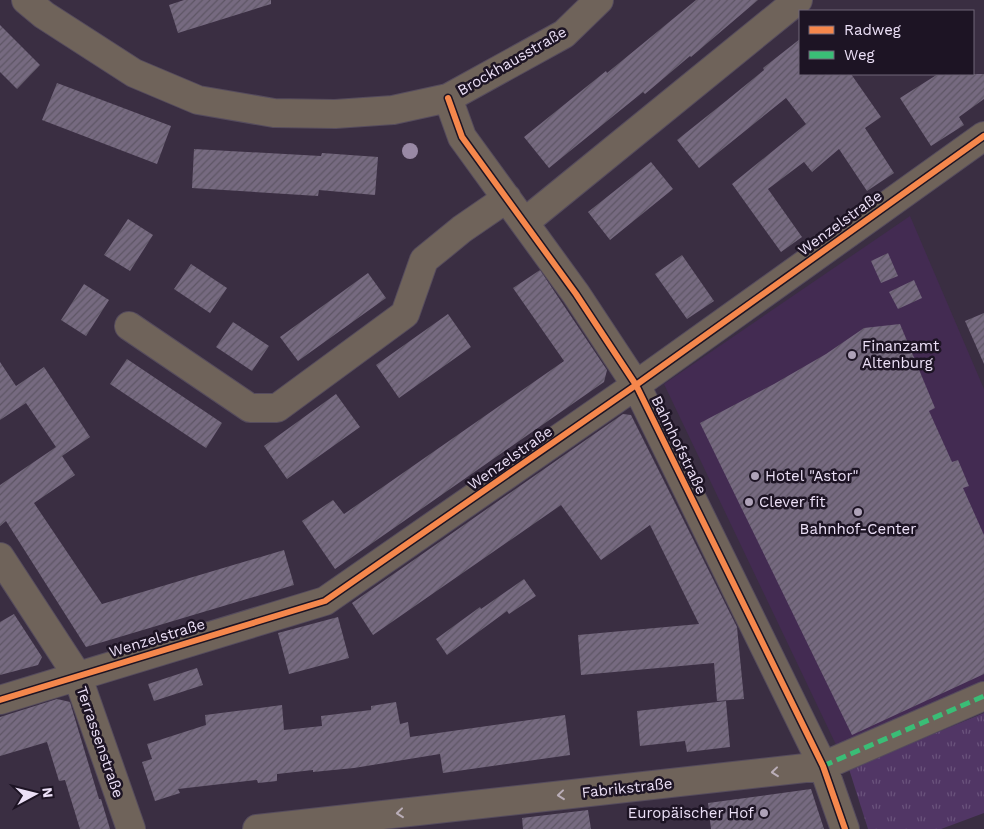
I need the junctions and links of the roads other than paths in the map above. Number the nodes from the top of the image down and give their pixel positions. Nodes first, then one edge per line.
1 (26, 0) edge
2 (600, 0) edge
3 (798, 0) edge
4 (448, 98) junction
5 (984, 136) edge
6 (506, 198) junction
7 (525, 222) junction
8 (129, 326) dead end
9 (636, 385) junction
10 (0, 557) edge
11 (77, 675) junction
12 (984, 696) edge
13 (0, 700) edge
14 (823, 766) junction
15 (131, 829) edge
16 (257, 829) edge
17 (845, 829) edge

1 - 4 street, Brockhausstraße
2 - 4 street, Brockhausstraße
3 - 7 street
4 - 6 street, Bahnhofstraße
5 - 9 street, Wenzelstraße
6 - 7 street, Bahnhofstraße
6 - 8 street
7 - 9 street, Bahnhofstraße
9 - 11 street, Wenzelstraße
9 - 14 street, Bahnhofstraße
10 - 11 street, Terrassenstraße
11 - 13 street, Wenzelstraße
11 - 15 street, Terrassenstraße
12 - 14 street, Fabrikstraße
14 -> 16 street, Fabrikstraße
14 - 17 street, Bahnhofstraße

